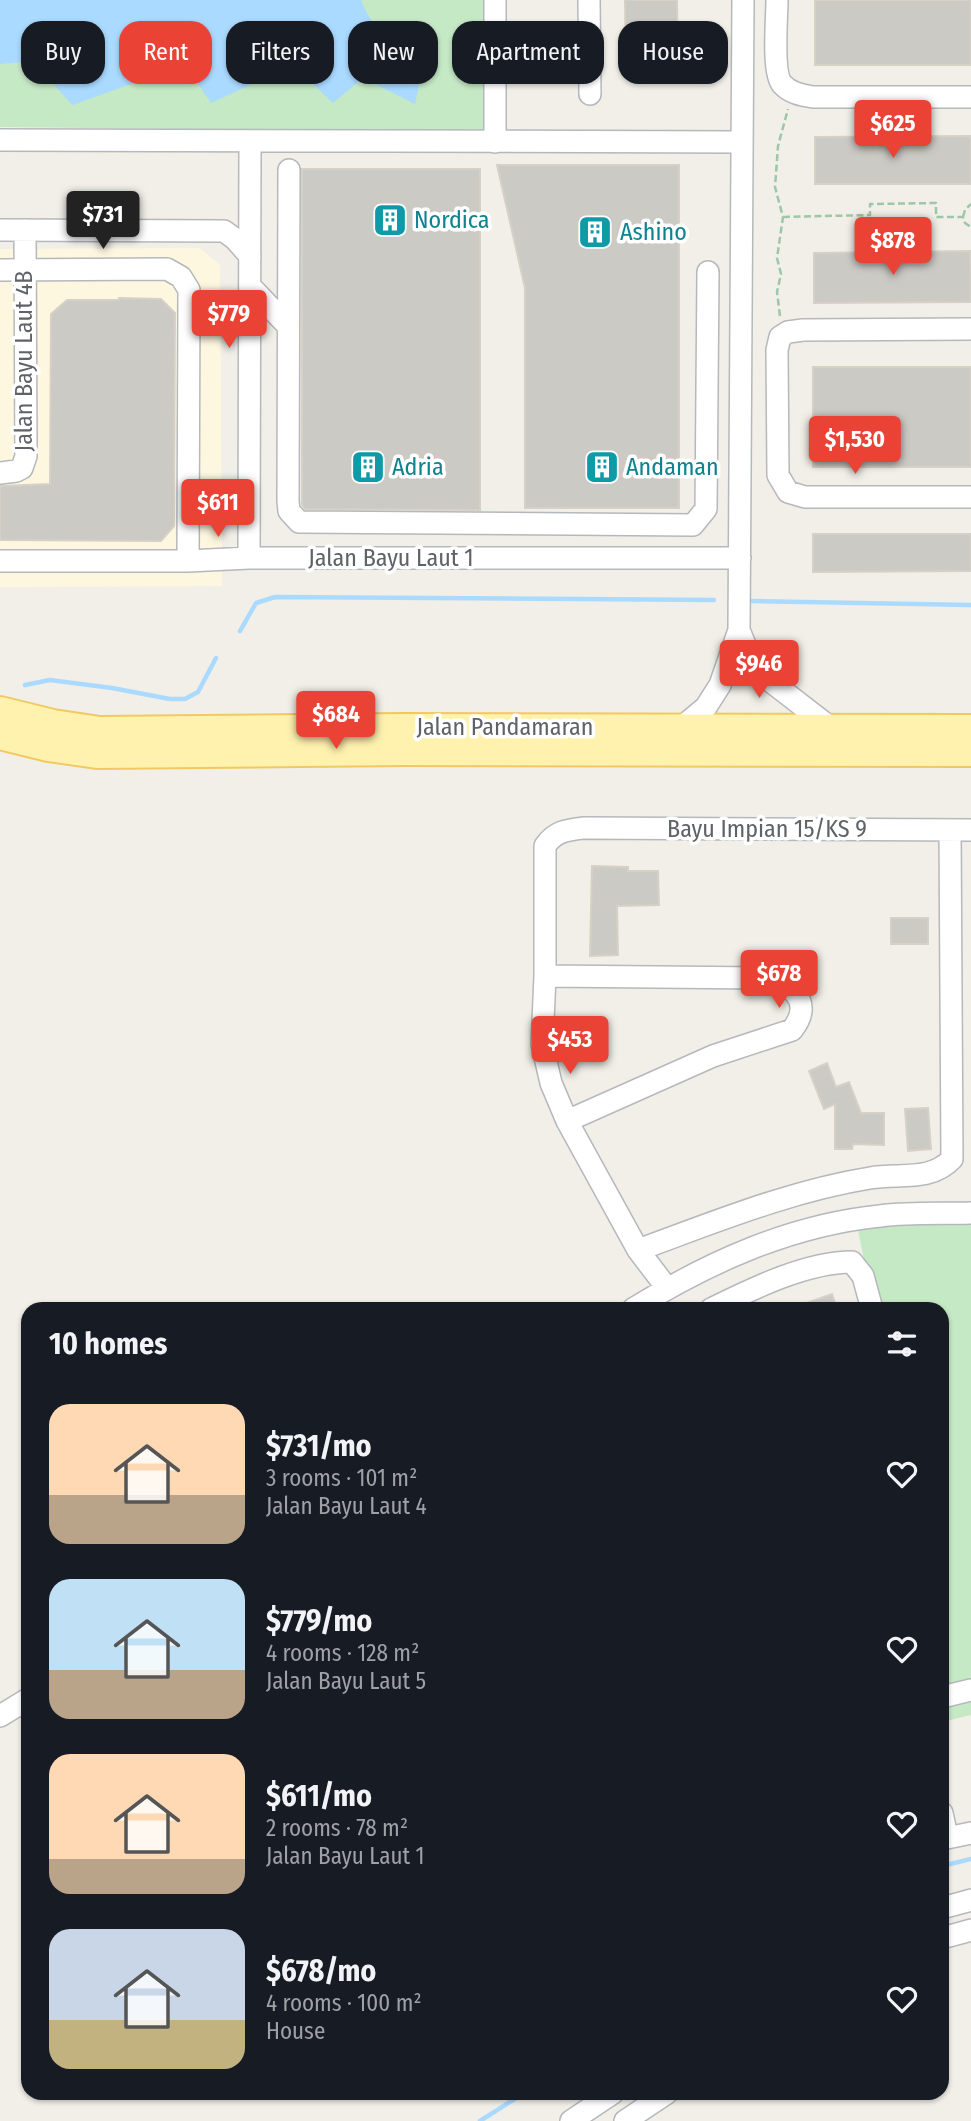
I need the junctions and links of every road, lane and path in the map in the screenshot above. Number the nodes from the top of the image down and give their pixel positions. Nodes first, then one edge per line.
1 (495, 0) edge
2 (589, 0) edge
3 (743, 0) edge
4 (777, 0) edge
5 (794, 93) junction
6 (590, 94) dead end
7 (971, 97) edge
8 (0, 140) edge
9 (250, 141) junction
10 (495, 142) junction
11 (742, 142) junction
12 (289, 170) dead end
13 (971, 204) edge
14 (250, 210) junction
15 (783, 216) junction
16 (963, 216) junction
17 (971, 227) edge
18 (0, 230) edge
19 (25, 230) junction
20 (206, 230) junction
21 (250, 256) junction
22 (0, 270) edge
23 (24, 270) junction
24 (708, 272) dead end
25 (250, 286) junction
26 (288, 326) junction
27 (971, 329) edge
28 (788, 332) junction
29 (740, 434) junction
30 (707, 437) junction
31 (0, 473) edge
32 (971, 497) edge
33 (437, 523) junction
34 (561, 524) junction
35 (249, 558) junction
36 (438, 558) junction
37 (562, 558) junction
38 (740, 558) junction
39 (0, 561) edge
40 (188, 561) junction
41 (739, 630) junction
42 (0, 710) edge
43 (682, 727) junction
44 (831, 728) junction
45 (971, 728) edge
46 (0, 736) edge
47 (971, 753) edge
48 (960, 830) edge
49 (545, 976) junction
50 (567, 1121) junction
51 (971, 1213) edge
52 (638, 1250) junction
53 (667, 1288) junction
54 (644, 1302) edge
55 (726, 1302) edge
56 (870, 1302) edge
57 (971, 1690) edge
58 (949, 1695) edge
59 (21, 1703) edge
60 (0, 1716) edge
61 (971, 1833) edge
62 (949, 1837) edge
63 (971, 1900) edge
64 (949, 1906) edge
65 (971, 1930) edge
66 (949, 1936) edge
67 (602, 2100) edge
68 (656, 2100) edge
69 (571, 2121) edge
70 (625, 2121) edge

1 - 10 street
2 - 6 street
3 - 11 street
4 - 5 street
5 - 7 street
5 - 15 path
8 - 9 street
9 - 10 street
9 - 14 street
10 - 11 street
11 - 29 street
12 - 26 street
13 - 16 path
14 - 20 street
14 - 21 street
15 - 16 path
15 - 28 path
16 - 17 path
18 - 19 street
19 - 20 street
19 - 23 street, Jalan Bayu Laut 4B
20 - 21 street
21 - 25 street
22 - 23 street
23 - 31 street, Jalan Bayu Laut 4B
23 - 40 street
24 - 30 street
25 - 26 street
25 - 35 street
26 - 33 street
27 - 28 street
28 - 32 street
29 - 30 street
29 - 38 street
30 - 34 street
33 - 34 street
33 - 36 street
34 - 37 street
35 - 36 street, Jalan Bayu Laut 1
35 - 40 street, Jalan Bayu Laut 1
36 - 37 street, Jalan Bayu Laut 1
37 - 38 street, Jalan Bayu Laut 1
38 - 41 street
39 - 40 street, Jalan Bayu Laut 1
41 - 43 street
41 - 44 street
42 - 43 main road, Jalan Pandamaran
43 - 44 main road, Jalan Pandamaran
44 - 45 main road, Jalan Pandamaran
46 - 47 main road, Jalan Pandamaran
48 - 49 street, Bayu Impian 15/KS 9
48 - 52 street
49 - 50 street
49 - 50 street
50 - 52 street
51 - 53 street
52 - 53 street
53 - 54 street
55 - 56 street
57 - 58 street
59 - 60 street
61 - 62 street
63 - 64 street
65 - 66 street
67 - 69 street
68 - 70 street

